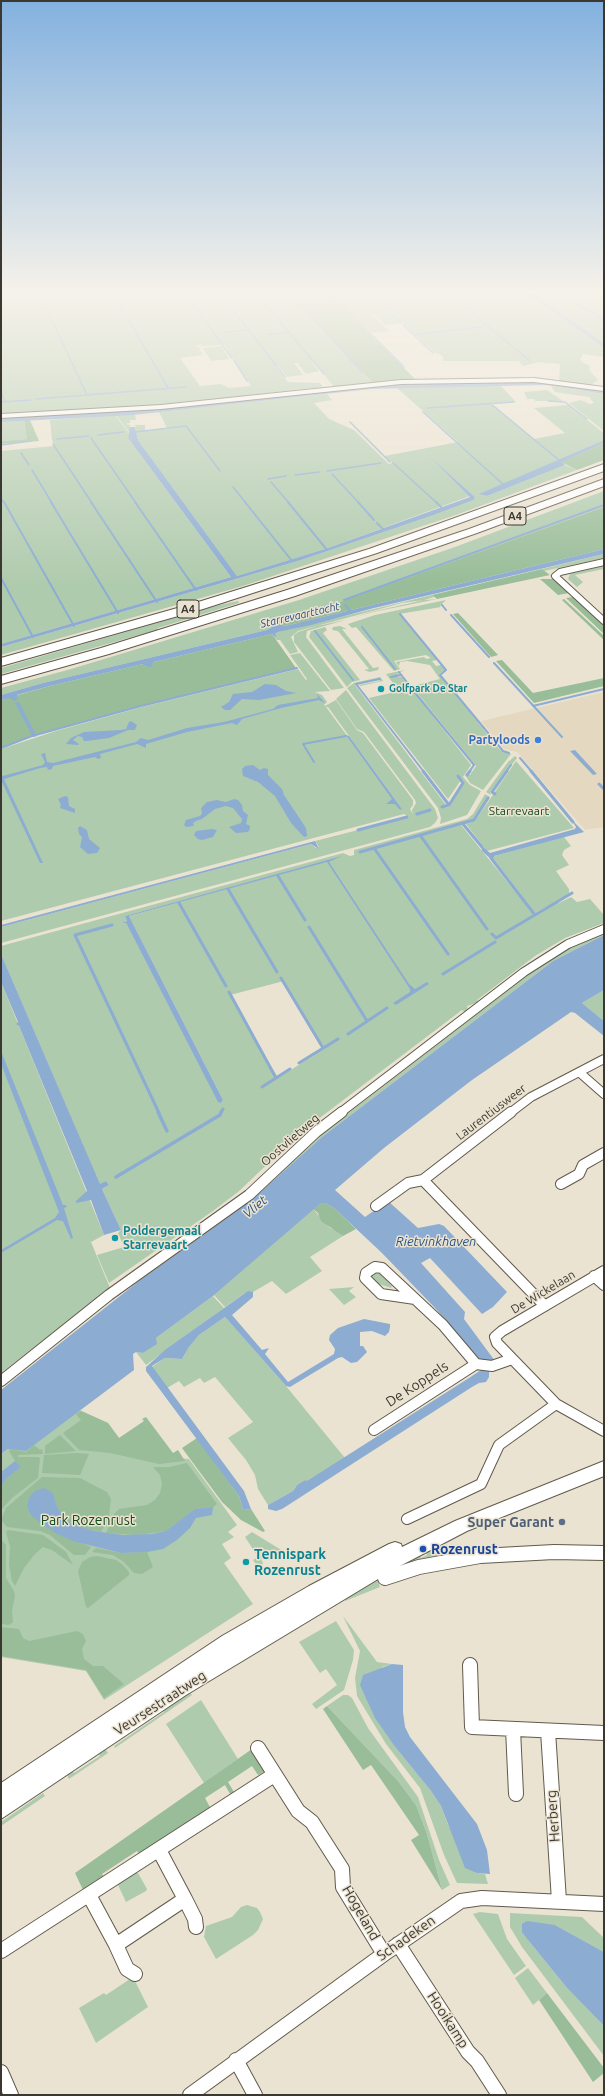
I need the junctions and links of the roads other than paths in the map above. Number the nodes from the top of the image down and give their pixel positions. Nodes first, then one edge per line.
1 (323, 389) edge
2 (1, 416) edge
3 (604, 468) edge
4 (604, 482) edge
5 (604, 562) edge
6 (604, 621) edge
7 (1, 662) edge
8 (1, 680) edge
9 (604, 929) edge
10 (604, 1059) edge
11 (579, 1072) junction
12 (604, 1094) edge
13 (604, 1153) edge
14 (423, 1180) junction
15 (561, 1184) dead end
16 (376, 1206) dead end
17 (604, 1271) edge
18 (594, 1276) junction
19 (604, 1285) edge
20 (415, 1299) dead end
21 (545, 1306) junction
22 (512, 1359) junction
23 (477, 1364) junction
24 (1, 1381) edge
25 (556, 1404) junction
26 (374, 1430) dead end
27 (604, 1431) edge
28 (604, 1459) edge
29 (604, 1468) edge
30 (407, 1519) dead end
31 (604, 1553) edge
32 (385, 1578) dead end
33 (319, 1597) junction
34 (470, 1665) dead end
35 (513, 1729) junction
36 (548, 1731) junction
37 (604, 1733) edge
38 (258, 1748) dead end
39 (274, 1775) junction
40 (1, 1794) edge
41 (516, 1794) dead end
42 (1, 1809) edge
43 (159, 1850) junction
44 (89, 1895) junction
45 (185, 1899) junction
46 (559, 1901) junction
47 (604, 1904) edge
48 (196, 1927) dead end
49 (398, 1944) junction
50 (116, 1946) junction
51 (1, 1951) edge
52 (384, 1954) junction
53 (134, 1974) dead end
54 (236, 2060) junction
55 (1, 2072) edge
56 (11, 2095) edge
57 (190, 2095) edge
58 (255, 2095) edge
59 (499, 2095) edge

1 - 2 street
3 - 7 highway, A4
4 - 8 highway, A4
5 - 6 street
9 - 24 street, Oostvlietweg
10 - 11 street
11 - 12 street
11 - 14 street, Laurentiusweer
13 - 15 street
14 - 16 street, Laurentiusweer
14 - 21 street
17 - 18 street, De Wickelaan
18 - 19 street
18 - 21 street, De Wickelaan
20 - 23 street
21 - 22 street, De Wickelaan
22 - 23 street
22 - 25 street
23 - 26 street, De Koppels
25 - 27 street
25 - 30 street
28 - 33 street
29 - 33 street
31 - 32 street
33 - 40 street, Veursestraatweg
33 - 42 street, Veursestraatweg
34 - 35 street
35 - 36 street
35 - 41 street
36 - 37 street
36 - 46 street, Herberg
38 - 39 street, Hogeland
39 - 43 street
39 - 52 street, Hogeland
43 - 44 street
43 - 45 street
44 - 50 street
44 - 51 street
45 - 48 street
45 - 50 street
46 - 47 street, Schadeken
46 - 49 street, Schadeken
49 - 52 street, Schadeken
49 - 59 street, Hooikamp
50 - 53 street
52 - 54 street, Schadeken
54 - 57 street, Schadeken
54 - 58 street
55 - 56 street

